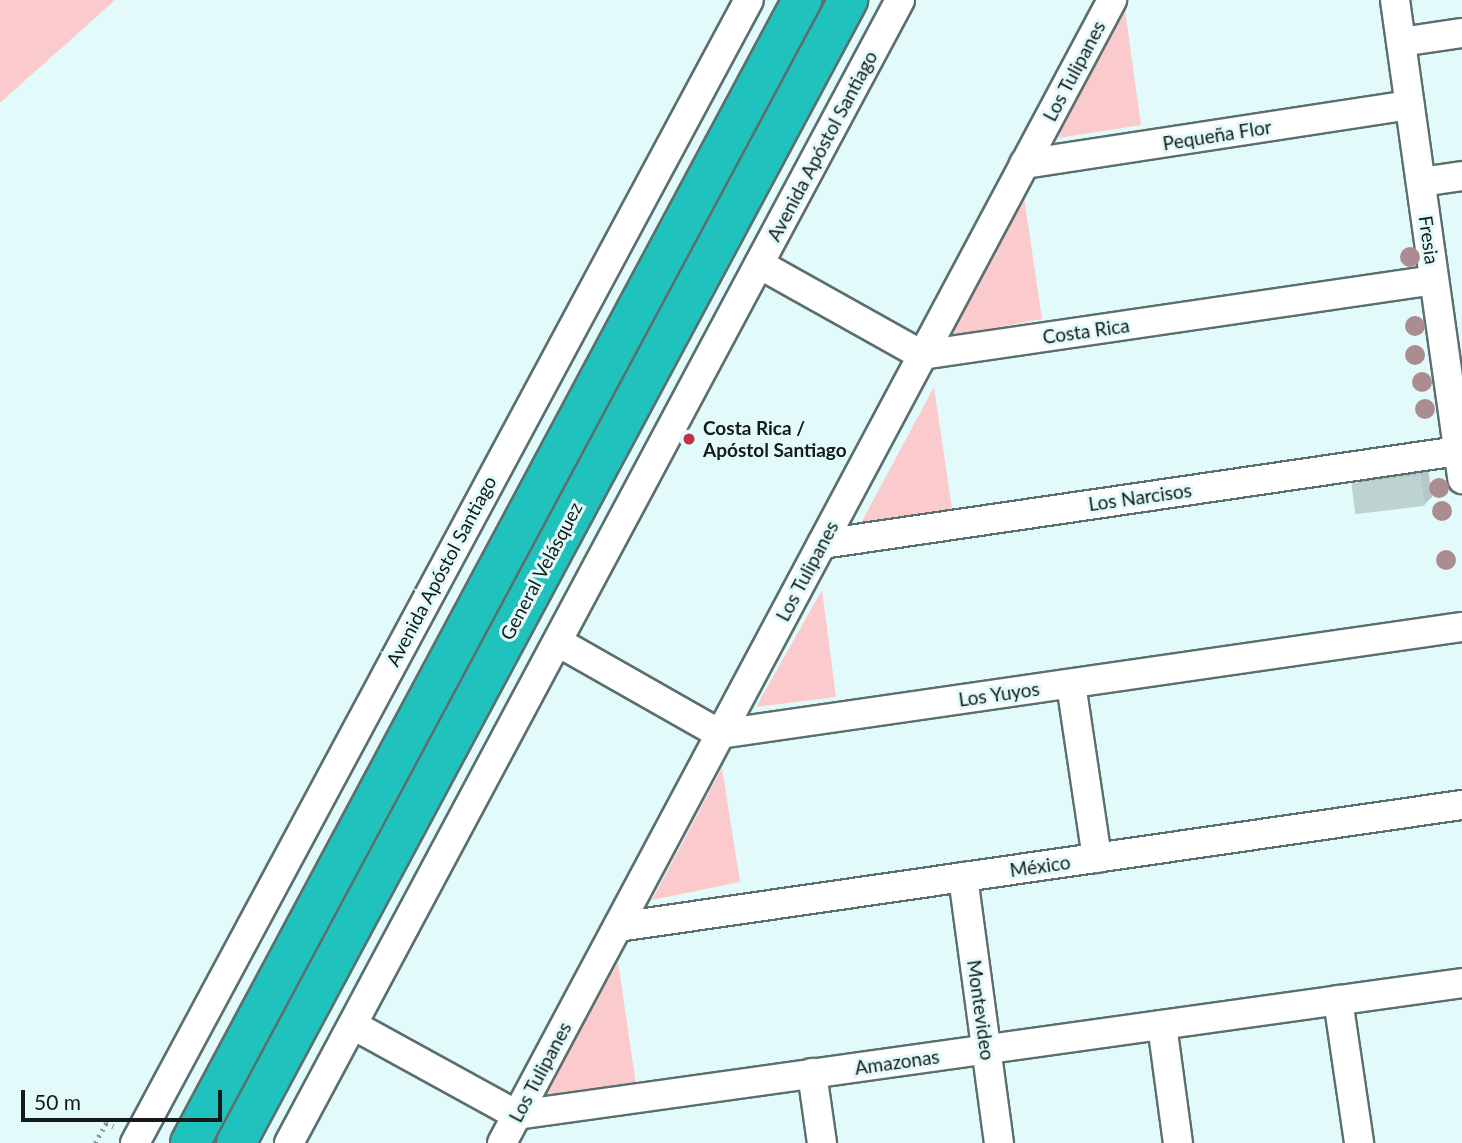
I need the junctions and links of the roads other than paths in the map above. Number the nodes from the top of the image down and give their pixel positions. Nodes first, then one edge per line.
1 (749, 0) edge
2 (802, 0) edge
3 (848, 0) edge
4 (900, 0) edge
5 (1112, 0) edge
6 (1395, 0) edge
7 (1462, 33) edge
8 (1401, 42) junction
9 (1410, 105) junction
10 (1024, 164) junction
11 (1462, 176) edge
12 (1421, 181) junction
13 (759, 264) junction
14 (1434, 280) junction
15 (1452, 328) edge
16 (922, 355) junction
17 (1458, 451) junction
18 (1462, 480) edge
19 (822, 544) junction
20 (1462, 627) edge
21 (558, 642) junction
22 (1071, 684) junction
23 (720, 734) junction
24 (1462, 805) edge
25 (1097, 858) junction
26 (963, 877) junction
27 (618, 927) junction
28 (1462, 983) edge
29 (1338, 1000) junction
30 (352, 1025) junction
31 (1162, 1025) junction
32 (986, 1049) junction
33 (812, 1073) junction
34 (517, 1115) junction
35 (135, 1143) edge
36 (190, 1143) edge
37 (236, 1143) edge
38 (289, 1143) edge
39 (502, 1143) edge
40 (821, 1143) edge
41 (999, 1143) edge
42 (1178, 1143) edge
43 (1359, 1143) edge

1 - 35 street, Avenida Apóstol Santiago
2 - 36 highway, General Velásquez
3 - 37 highway, General Velásquez
4 - 13 street, Avenida Apóstol Santiago
5 - 10 street, Los Tulipanes
6 - 8 street, Fresia
7 - 8 street
8 - 9 street, Fresia
9 - 10 street, Pequeña Flor
9 - 12 street, Fresia
10 - 16 street, Los Tulipanes
11 - 12 street
12 - 14 street, Fresia
13 - 16 street
13 - 21 street, Avenida Apóstol Santiago
14 - 15 street, Fresia
14 - 16 street, Costa Rica
15 - 17 street, Fresia
16 - 19 street, Los Tulipanes
17 - 18 street, Fresia
17 - 19 street, Los Narcisos
19 - 23 street, Los Tulipanes
20 - 22 street, Los Yuyos
21 - 23 street
21 - 30 street, Avenida Apóstol Santiago
22 - 23 street, Los Yuyos
22 - 25 street
23 - 27 street, Los Tulipanes
24 - 25 street, México
25 - 26 street, México
26 - 27 street, México
26 - 32 street, Montevideo
27 - 34 street, Los Tulipanes
28 - 29 street, Amazonas
29 - 31 street, Amazonas
29 - 43 street
30 - 34 street
30 - 38 street, Avenida Apóstol Santiago
31 - 32 street, Amazonas
31 - 42 street
32 - 33 street, Amazonas
32 - 41 street, Montevideo
33 - 34 street, Amazonas
33 - 40 street
34 - 39 street, Los Tulipanes

